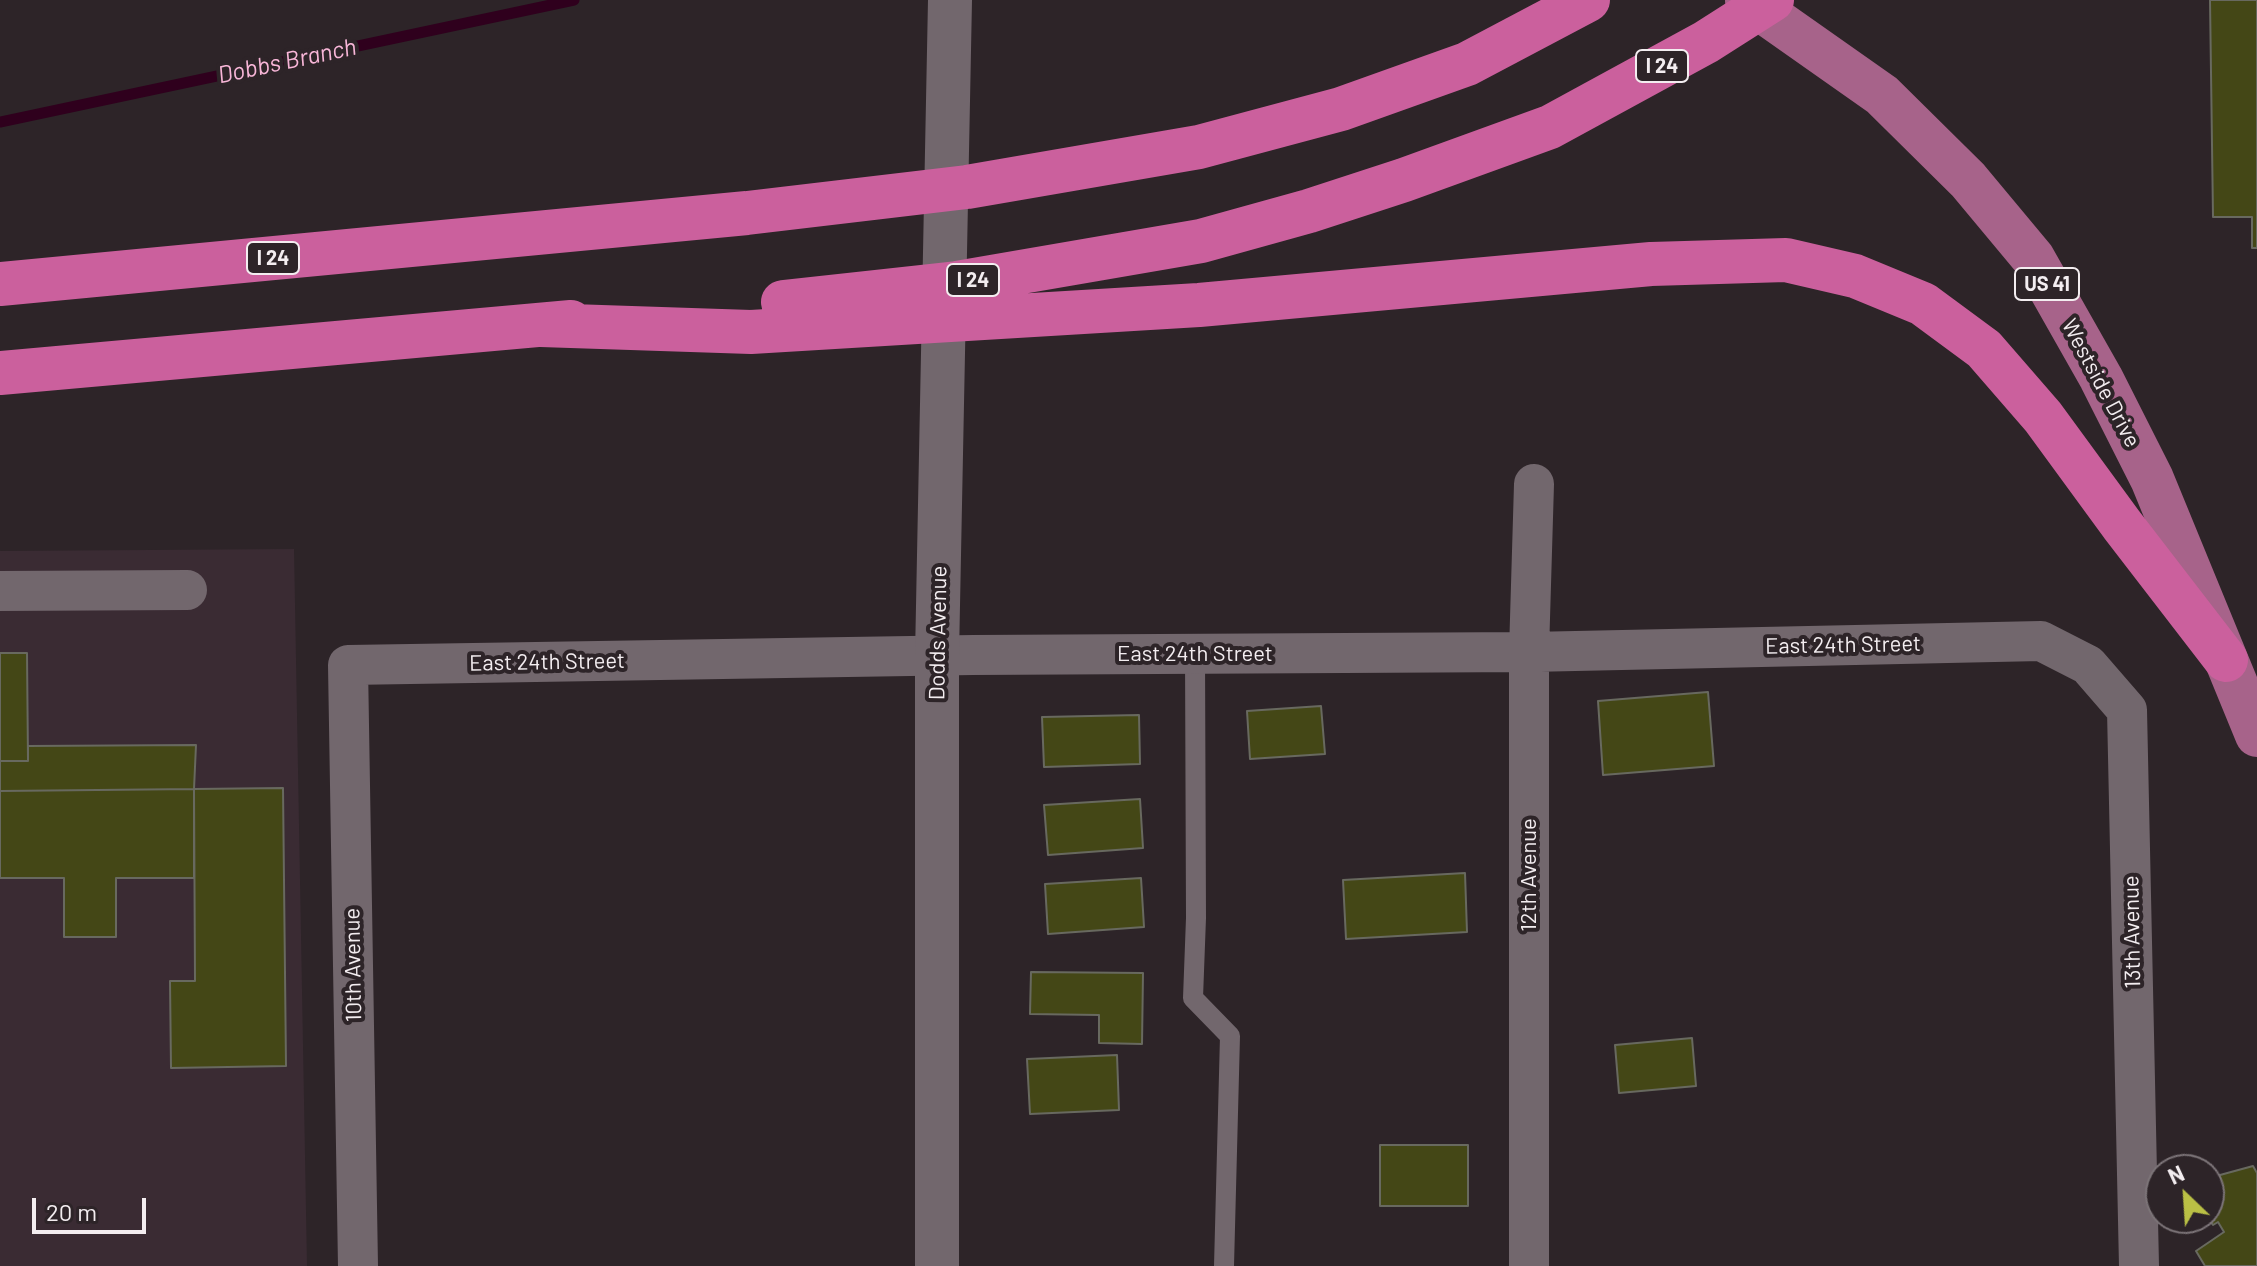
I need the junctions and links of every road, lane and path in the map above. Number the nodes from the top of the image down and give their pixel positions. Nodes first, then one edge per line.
1 (950, 0) edge
2 (1588, 0) edge
3 (1747, 0) edge
4 (1772, 0) edge
5 (0, 284) edge
6 (748, 320) junction
7 (0, 373) edge
8 (1534, 484) dead end
9 (187, 590) dead end
10 (0, 591) edge
11 (2041, 641) joint
12 (1529, 652) junction
13 (1195, 654) junction
14 (937, 656) junction
15 (2226, 660) junction
16 (348, 665) joint
17 (2257, 735) edge
18 (358, 1266) edge
19 (937, 1266) edge
20 (1224, 1266) edge
21 (1529, 1266) edge
22 (2139, 1266) edge

1 - 14 street, Dodds Avenue
2 - 5 highway, I 24
3 - 15 main road, Westside Drive / US 41
4 - 6 highway, I 24
6 - 7 highway
6 - 15 highway
8 - 12 street, 12th Avenue
9 - 10 street
11 - 12 street, East 24th Street
11 - 22 street, 13th Avenue
12 - 13 street, East 24th Street
12 - 21 street, 12th Avenue
13 - 14 street, East 24th Street
13 - 20 lane
14 - 16 street, East 24th Street
14 - 19 street, Dodds Avenue
15 - 17 main road, Westside Drive / US 41
16 - 18 street, 10th Avenue

